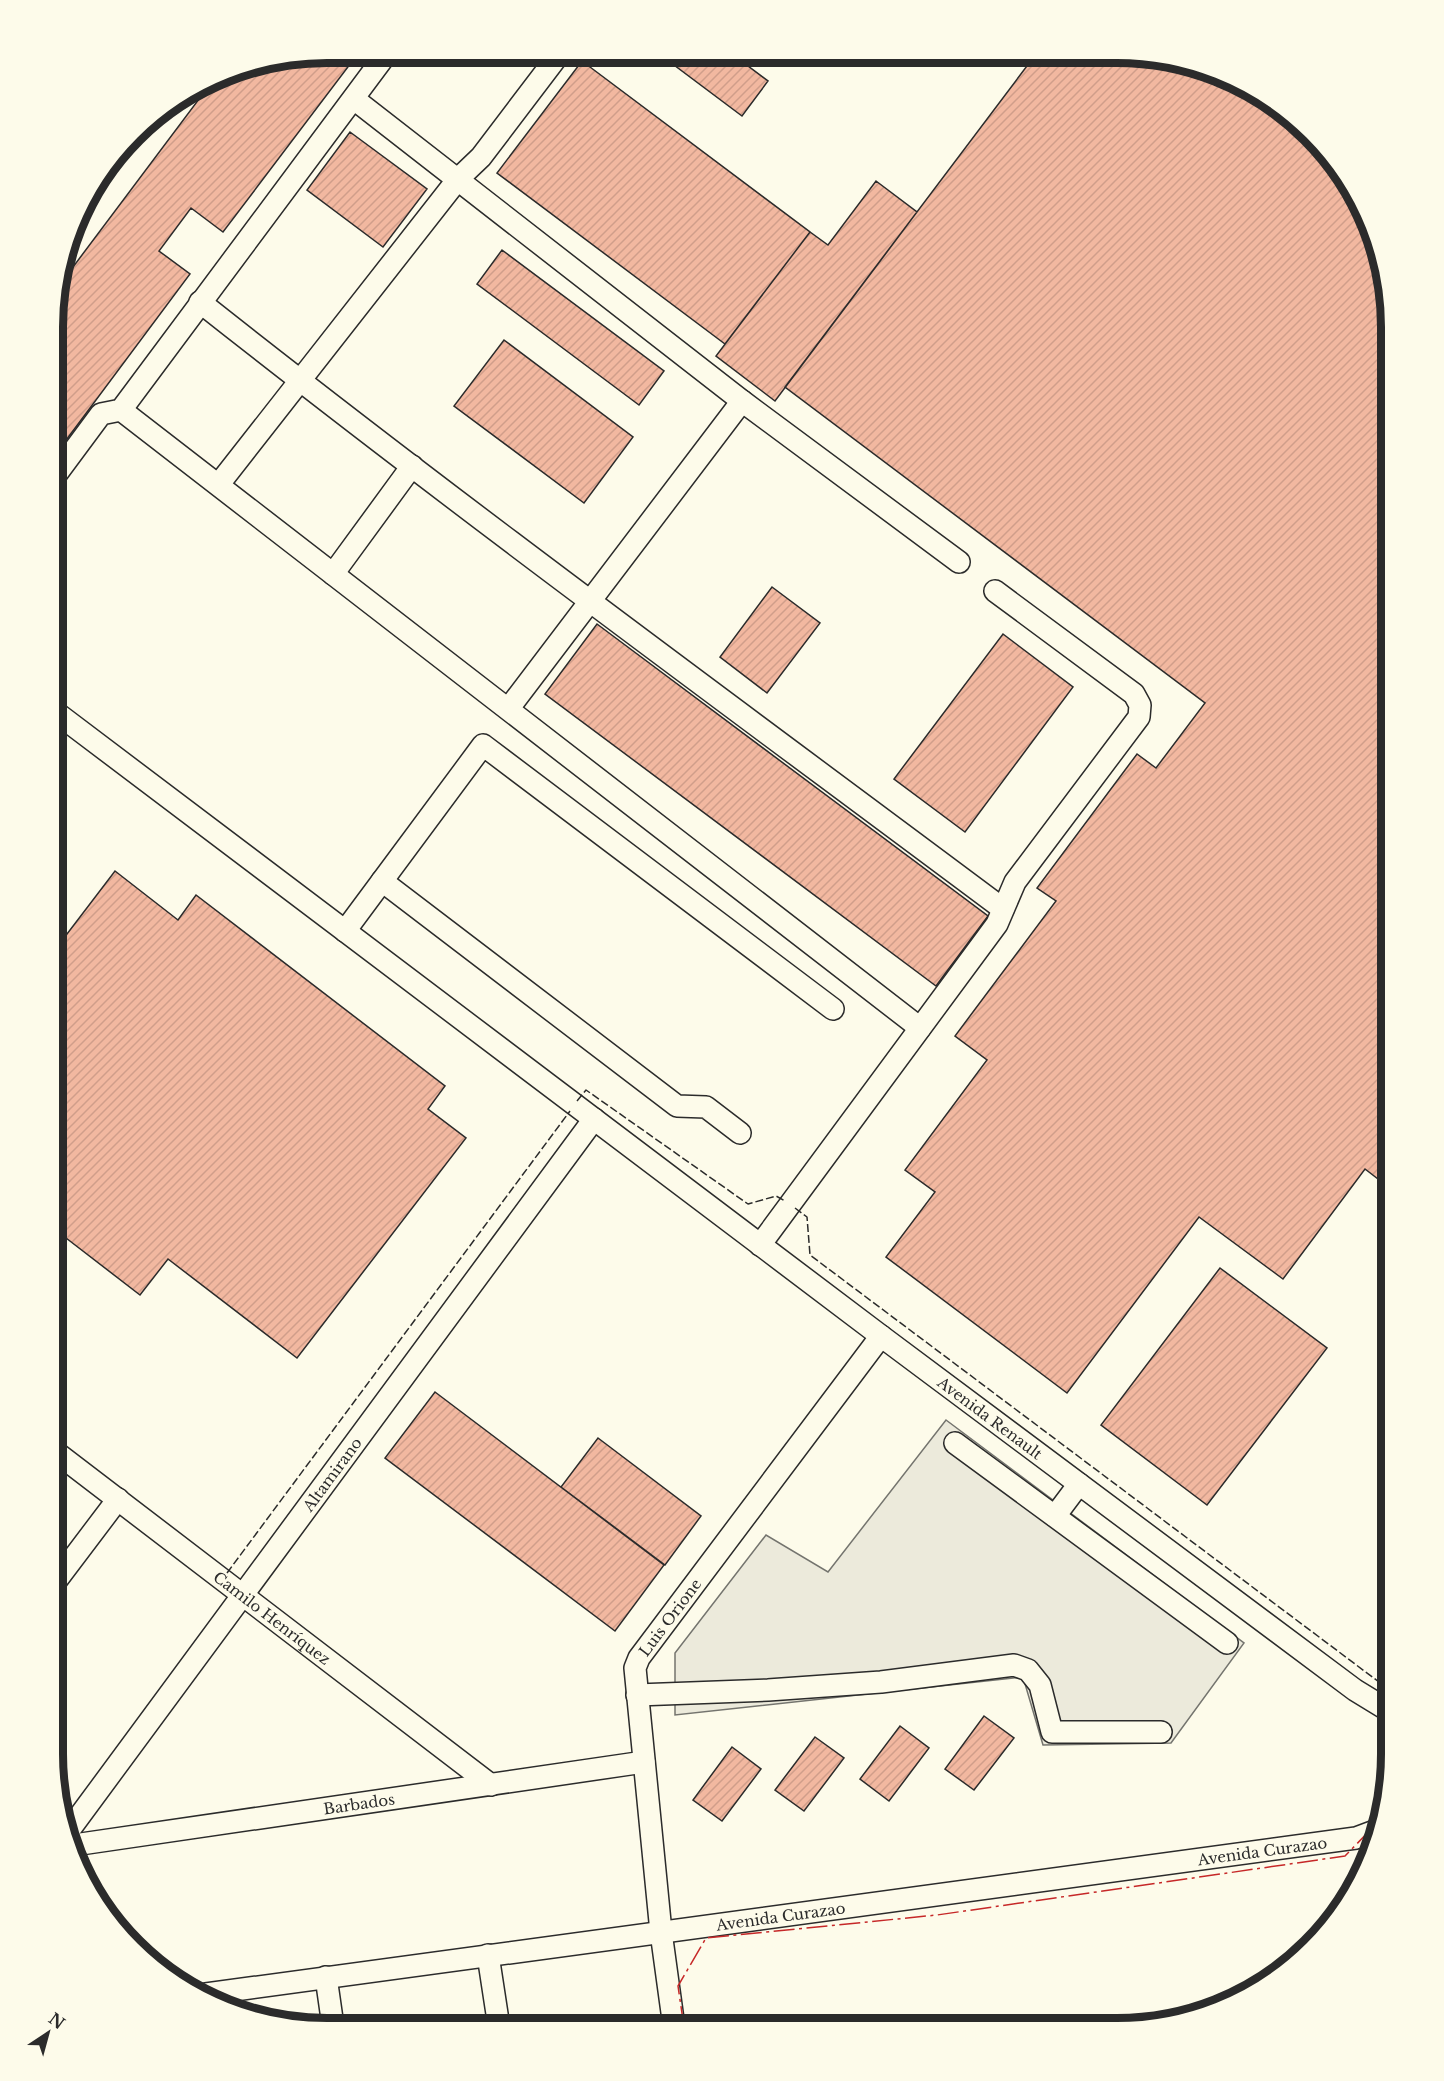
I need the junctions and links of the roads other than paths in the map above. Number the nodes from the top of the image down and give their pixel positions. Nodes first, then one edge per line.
1 (380, 63) edge
2 (552, 63) edge
3 (354, 99) junction
4 (458, 179) junction
5 (200, 302) junction
6 (300, 381) junction
7 (742, 401) junction
8 (121, 410) junction
9 (63, 465) edge
10 (412, 466) junction
11 (219, 484) junction
12 (959, 562) dead end
13 (333, 574) junction
14 (995, 591) dead end
15 (590, 601) junction
16 (509, 708) junction
17 (63, 718) edge
18 (382, 881) junction
19 (1003, 909) junction
20 (345, 931) junction
21 (833, 1009) dead end
22 (920, 1028) junction
23 (594, 1119) junction
24 (740, 1133) dead end
25 (760, 1245) junction
26 (881, 1336) junction
27 (955, 1443) dead end
28 (63, 1458) edge
29 (1079, 1484) junction
30 (118, 1499) junction
31 (1055, 1516) junction
32 (63, 1572) edge
33 (244, 1594) junction
34 (1227, 1643) dead end
35 (638, 1695) junction
36 (1381, 1706) edge
37 (1161, 1732) dead end
38 (644, 1762) junction
39 (491, 1785) junction
40 (73, 1825) edge
41 (1369, 1833) edge
42 (1356, 1838) junction
43 (1367, 1839) edge
44 (79, 1844) edge
45 (661, 1932) junction
46 (488, 1955) junction
47 (326, 1977) junction
48 (214, 1993) edge
49 (332, 2018) edge
50 (498, 2018) edge
51 (673, 2018) edge

1 - 3 street
2 - 4 street
3 - 4 street
3 - 5 street
4 - 6 street
4 - 7 street
5 - 6 street
5 - 8 street
6 - 10 street
6 - 11 street
7 - 12 street
7 - 15 street
8 - 9 street
8 - 11 street
10 - 13 street
10 - 15 street
11 - 13 street
13 - 16 street
14 - 19 street
15 - 16 street
15 - 19 street
16 - 22 street
17 - 20 street, Avenida Renault
18 - 20 street
18 - 21 street
18 - 24 street
19 - 22 street
20 - 23 street, Avenida Renault
22 - 25 street
23 - 25 street, Avenida Renault
23 - 33 street, Altamirano
25 - 26 street, Avenida Renault
26 - 29 street, Avenida Renault
26 - 35 street, Luis Orione
27 - 31 street
28 - 30 street, Camilo Henríquez
29 - 31 street
29 - 36 street, Avenida Renault
30 - 32 street
30 - 33 street, Camilo Henríquez
31 - 34 street
33 - 39 street, Camilo Henríquez
33 - 40 street, Altamirano
35 - 37 street
35 - 38 street, Luis Orione
38 - 39 street, Barbados
38 - 45 street, Luis Orione
39 - 44 street, Barbados
41 - 42 street, Avenida Curazao
42 - 43 street, Avenida Curazao
42 - 45 street, Avenida Curazao
45 - 46 street, Avenida Curazao
45 - 51 street, Luis Orione
46 - 47 street, Avenida Curazao
46 - 50 street
47 - 48 street, Avenida Curazao
47 - 49 street

